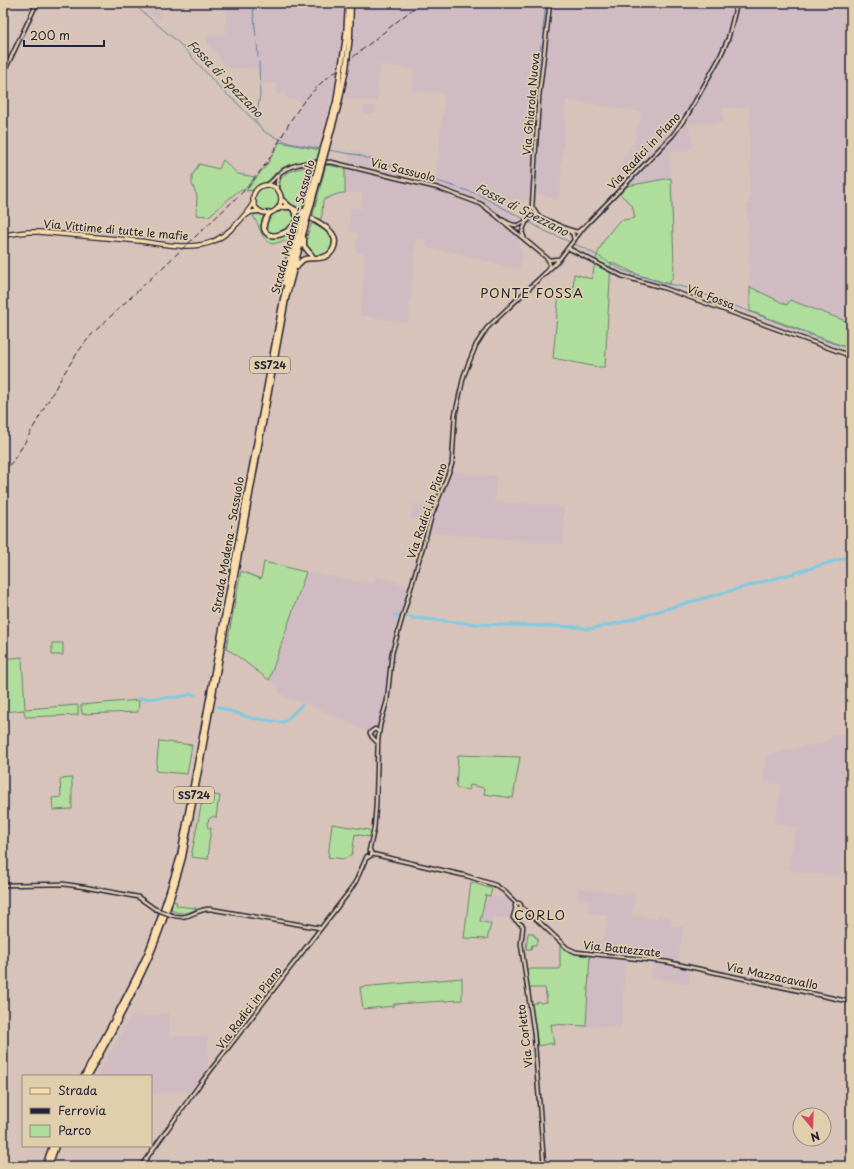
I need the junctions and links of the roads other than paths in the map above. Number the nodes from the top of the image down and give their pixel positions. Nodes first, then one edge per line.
1 (37, 3) edge
2 (348, 3) edge
3 (351, 3) edge
4 (550, 3) edge
5 (737, 3) edge
6 (348, 36) junction
7 (3, 74) edge
8 (280, 173) junction
9 (267, 185) junction
10 (278, 189) junction
11 (282, 200) junction
12 (254, 202) junction
13 (307, 204) junction
14 (532, 207) junction
15 (278, 208) junction
16 (292, 208) junction
17 (260, 211) junction
18 (270, 213) junction
19 (538, 216) junction
20 (242, 217) junction
21 (530, 217) junction
22 (500, 219) junction
23 (526, 223) junction
24 (584, 227) junction
25 (567, 229) junction
26 (3, 235) edge
27 (302, 235) junction
28 (525, 240) junction
29 (574, 240) junction
30 (568, 248) junction
31 (314, 257) junction
32 (560, 258) junction
33 (548, 260) junction
34 (545, 273) junction
35 (293, 276) junction
36 (283, 298) junction
37 (851, 356) edge
38 (381, 722) junction
39 (375, 729) junction
40 (379, 734) junction
41 (372, 738) junction
42 (378, 744) junction
43 (371, 853) junction
44 (367, 857) junction
45 (3, 885) edge
46 (517, 904) junction
47 (516, 907) junction
48 (521, 907) junction
49 (320, 928) junction
50 (690, 966) joint
51 (851, 1002) edge
52 (85, 1075) edge
53 (89, 1075) edge
54 (52, 1147) edge
55 (55, 1147) edge
56 (50, 1155) junction
57 (45, 1166) edge
58 (50, 1166) edge
59 (141, 1166) edge
60 (544, 1166) edge

1 - 7 street
2 - 6 highway, Strada Modena - Sassuolo / SS724
3 - 6 highway, Strada Modena - Sassuolo / SS724
4 - 14 street, Via Ghiarola Nuova
5 - 24 street, Via Radici in Piano
6 - 13 highway, Strada Modena - Sassuolo / SS724, bridge
6 - 27 highway, Strada Modena - Sassuolo / SS724, bridge
8 - 9 street, Via Sassuolo
8 - 10 street
8 - 22 street, Via Sassuolo
9 - 10 main road
9 - 12 main road, Via Sassuolo
10 - 11 main road
11 - 15 main road
11 - 16 highway
12 - 17 main road
12 - 20 main road, Via Vittime di tutte le mafie
13 - 18 highway, bridge
13 - 27 highway, Strada Modena - Sassuolo / SS724, bridge
14 - 19 street
14 - 21 street, Via Ghiarola Nuova
15 - 16 highway
15 - 18 main road
16 - 31 highway
16 - 36 highway
17 - 18 main road
17 - 20 main road, Via Vittime di tutte le mafie
19 - 21 street
19 - 25 street
20 - 26 main road, Via Vittime di tutte le mafie
21 - 23 street
22 - 23 street
22 - 28 street, Via Sassuolo
23 - 28 street
24 - 25 street
24 - 29 street, Via Radici in Piano
25 - 29 street
27 - 31 highway
27 - 35 highway, Strada Modena - Sassuolo / SS724
27 - 36 highway, Strada Modena - Sassuolo / SS724
28 - 33 street
29 - 30 street, Via Radici in Piano
30 - 32 street, Via Radici in Piano
30 - 37 street, Via Fossa
31 - 35 highway
32 - 33 street
32 - 34 street, Via Radici in Piano
33 - 34 street
34 - 38 street, Via Radici in Piano
35 - 53 highway, Strada Modena - Sassuolo / SS724
36 - 52 highway, Strada Modena - Sassuolo / SS724
38 - 39 street, Via Radici in Piano
38 - 40 street, Via Radici in Piano
39 - 40 street
39 - 41 street, Via Radici in Piano
40 - 41 street
40 - 42 street, Via Radici in Piano
41 - 42 street
42 - 43 street, Via Radici in Piano
43 - 44 street
43 - 44 street, Via Radici in Piano
43 - 46 street
44 - 49 street, Via Radici in Piano
45 - 49 street, bridge
46 - 47 street
46 - 48 street, Via Battezzate
47 - 48 street
47 - 60 street, Via Corletto
48 - 50 street, Via Battezzate
49 - 59 street, Via Radici in Piano
50 - 51 street, Via Mazzacavallo
54 - 56 highway
55 - 56 highway
56 - 57 highway
56 - 58 highway

